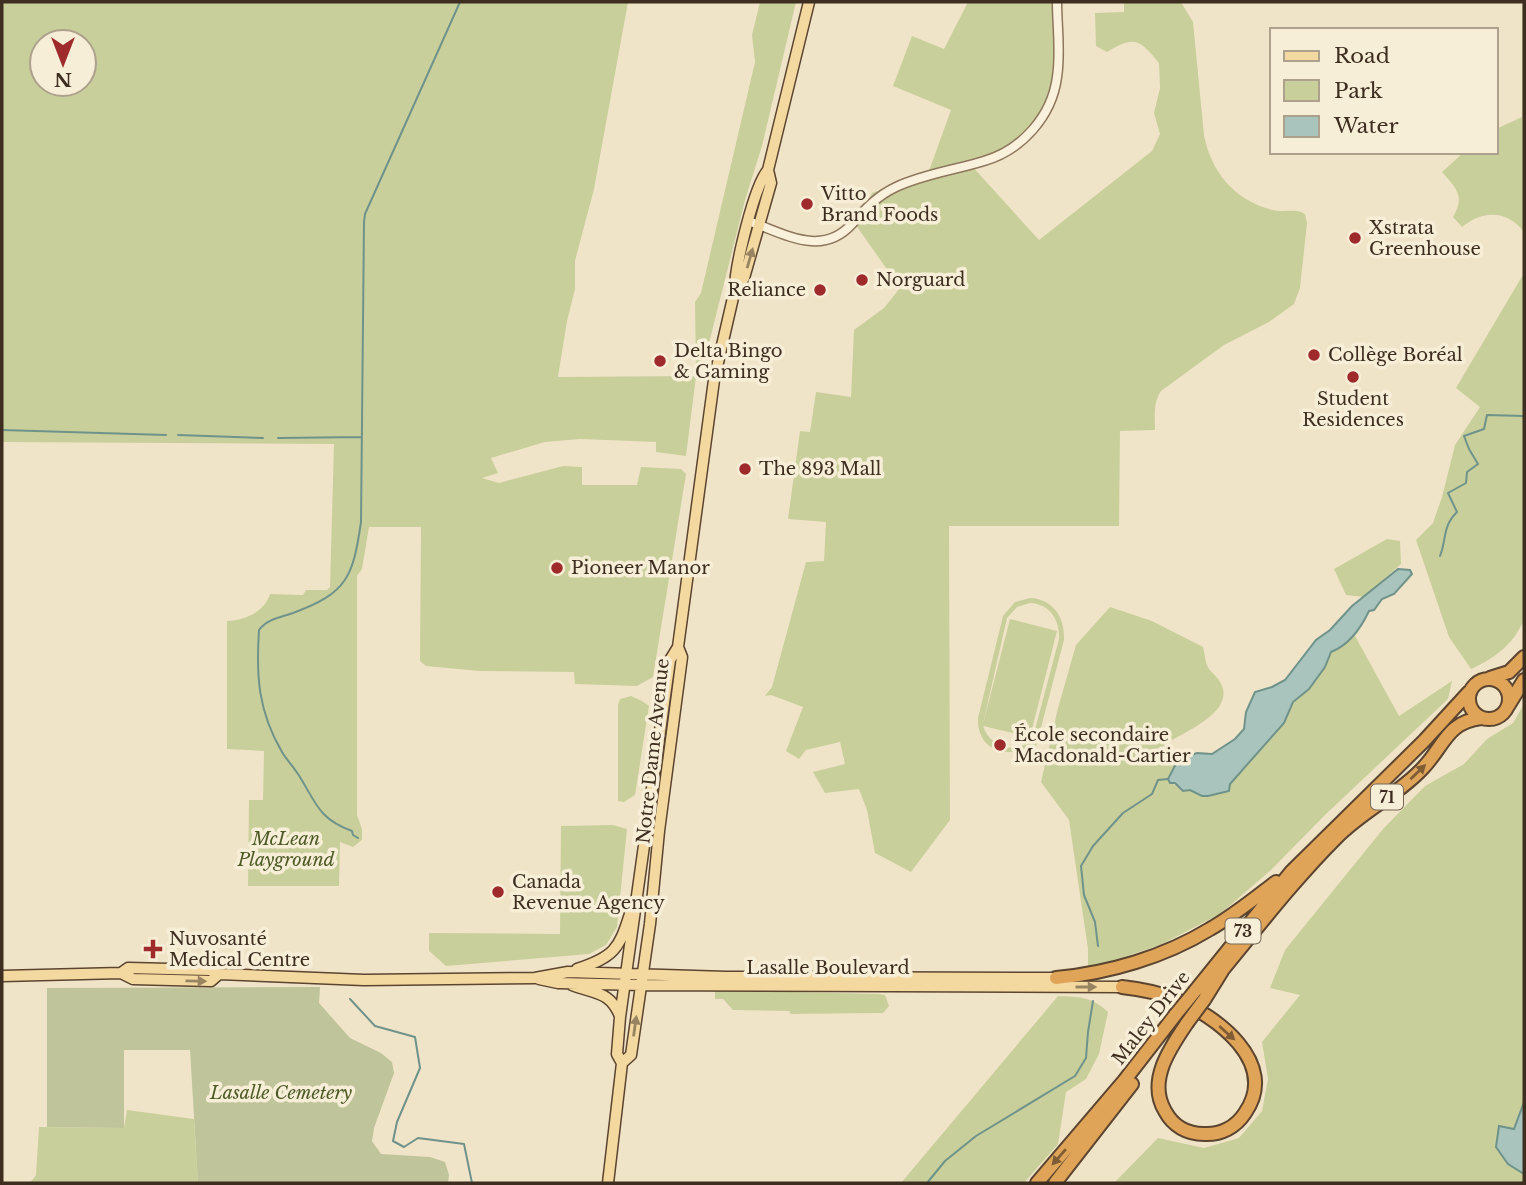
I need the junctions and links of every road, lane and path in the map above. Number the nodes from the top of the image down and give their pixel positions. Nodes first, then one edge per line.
1 (809, 2) edge
2 (1056, 2) edge
3 (768, 170) junction
4 (748, 222) junction
5 (759, 225) junction
6 (735, 289) junction
7 (678, 647) junction
8 (1524, 657) edge
9 (1489, 678) junction
10 (1524, 680) edge
11 (1469, 692) junction
12 (1506, 709) junction
13 (1481, 718) junction
14 (1293, 878) junction
15 (637, 893) junction
16 (568, 972) junction
17 (627, 973) junction
18 (2, 975) edge
19 (535, 978) junction
20 (1056, 978) joint
21 (642, 979) junction
22 (565, 983) junction
23 (625, 984) junction
24 (1122, 987) joint
25 (1200, 996) junction
26 (620, 1017) junction
27 (1182, 1019) junction
28 (622, 1063) junction
29 (608, 1183) edge
30 (1037, 1183) edge
31 (1055, 1183) edge

1 - 3 main road, Notre Dame Avenue
2 - 5 street
3 - 4 main road, Notre Dame Avenue
3 - 5 main road, Notre Dame Avenue
4 - 5 street
4 - 6 main road, Notre Dame Avenue
6 -> 5 main road, Notre Dame Avenue
6 - 7 main road, Notre Dame Avenue
7 - 15 main road, Notre Dame Avenue
7 - 21 main road, Notre Dame Avenue
8 - 9 highway
9 - 11 highway
9 - 12 highway
10 - 12 highway
11 - 13 highway
11 - 14 highway, 71
12 - 13 highway
14 -> 13 highway, 71
14 - 20 highway
14 - 25 highway, Maley Drive / 73
14 - 25 highway, Maley Drive / 71
15 - 16 main road
15 - 17 main road, Notre Dame Avenue
16 - 17 main road, Lasalle Boulevard
16 - 19 main road, Lasalle Boulevard
17 - 21 main road, Lasalle Boulevard
17 - 23 main road, Notre Dame Avenue
18 - 19 main road, Lasalle Boulevard
19 - 22 main road, Lasalle Boulevard
20 - 21 main road, Lasalle Boulevard
21 - 23 main road, Lasalle Boulevard
21 -> 24 main road, Lasalle Boulevard
28 -> 21 main road, Notre Dame Avenue
22 - 23 main road, Lasalle Boulevard
22 - 26 main road
23 - 26 main road, Notre Dame Avenue
24 -> 27 highway
25 - 27 highway, Maley Drive / 73, bridge
26 - 28 main road, Notre Dame Avenue
27 -> 30 highway, Maley Drive / 73
27 - 31 highway, Maley Drive / 73
28 - 29 main road, Notre Dame Avenue

